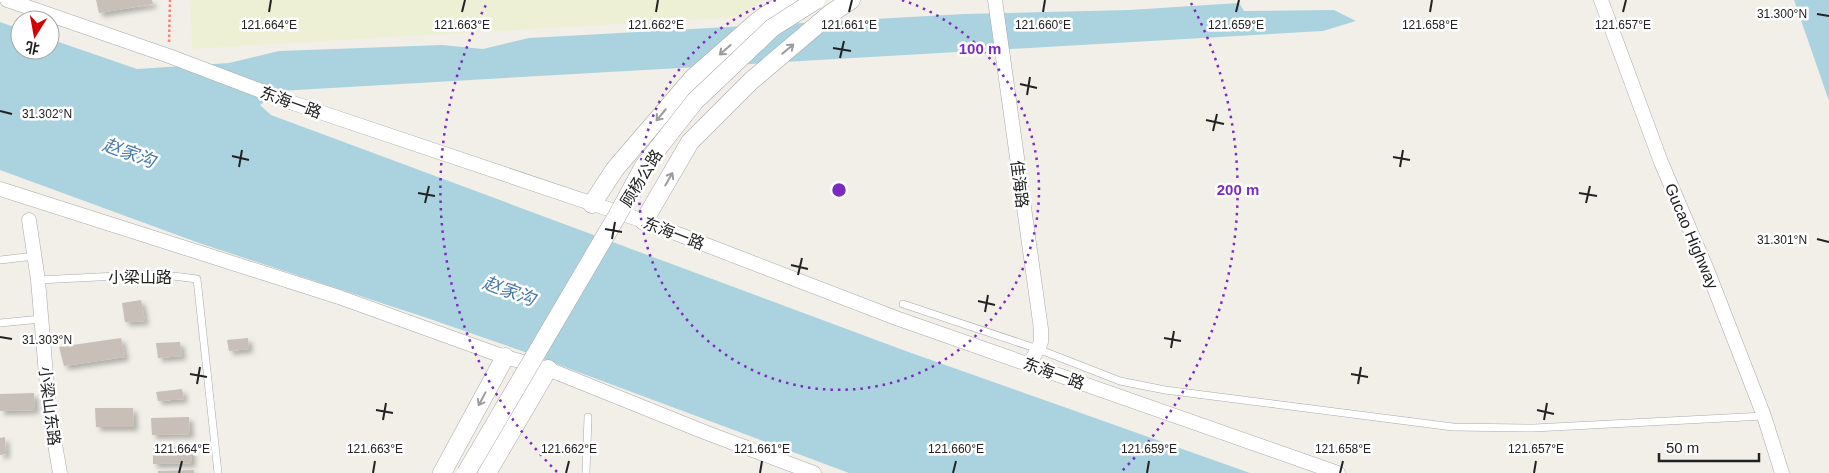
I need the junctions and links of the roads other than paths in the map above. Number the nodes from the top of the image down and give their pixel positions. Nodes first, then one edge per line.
1 (7, 0) edge
2 (788, 0) edge
3 (816, 0) edge
4 (851, 0) edge
5 (1601, 0) edge
6 (996, 3) edge
7 (0, 189) edge
8 (592, 204) junction
9 (30, 220) dead end
10 (644, 221) junction
11 (35, 256) junction
12 (0, 260) edge
13 (38, 280) junction
14 (903, 304) dead end
15 (41, 320) junction
16 (0, 323) edge
17 (1038, 349) junction
18 (505, 356) junction
19 (1030, 364) junction
20 (548, 370) junction
21 (1764, 416) junction
22 (588, 417) dead end
23 (60, 473) edge
24 (218, 473) edge
25 (442, 473) edge
26 (466, 473) edge
27 (487, 473) edge
28 (586, 473) edge
29 (814, 473) edge
30 (1338, 473) edge
31 (1782, 473) edge

1 - 8 street, 东海一路
2 -> 8 street
3 - 26 street, 顾杨公路, bridge
10 -> 4 street
5 - 21 street, Gucao Highway
6 - 17 street, 佳海路
7 - 18 street
8 - 10 street, 东海一路
9 - 11 street, 小梁山东路
10 - 19 street, 东海一路
11 - 12 lane
11 - 13 street, 小梁山东路
13 - 15 street, 小梁山东路
13 - 24 lane, 小梁山路
14 - 17 lane
15 - 16 lane
15 - 23 street, 小梁山东路
17 - 19 street, 佳海路
17 - 21 lane
18 - 20 street
18 -> 25 street
19 - 30 street, 东海一路
20 - 27 street
20 - 29 street
21 - 31 street, Gucao Highway
22 - 28 lane

